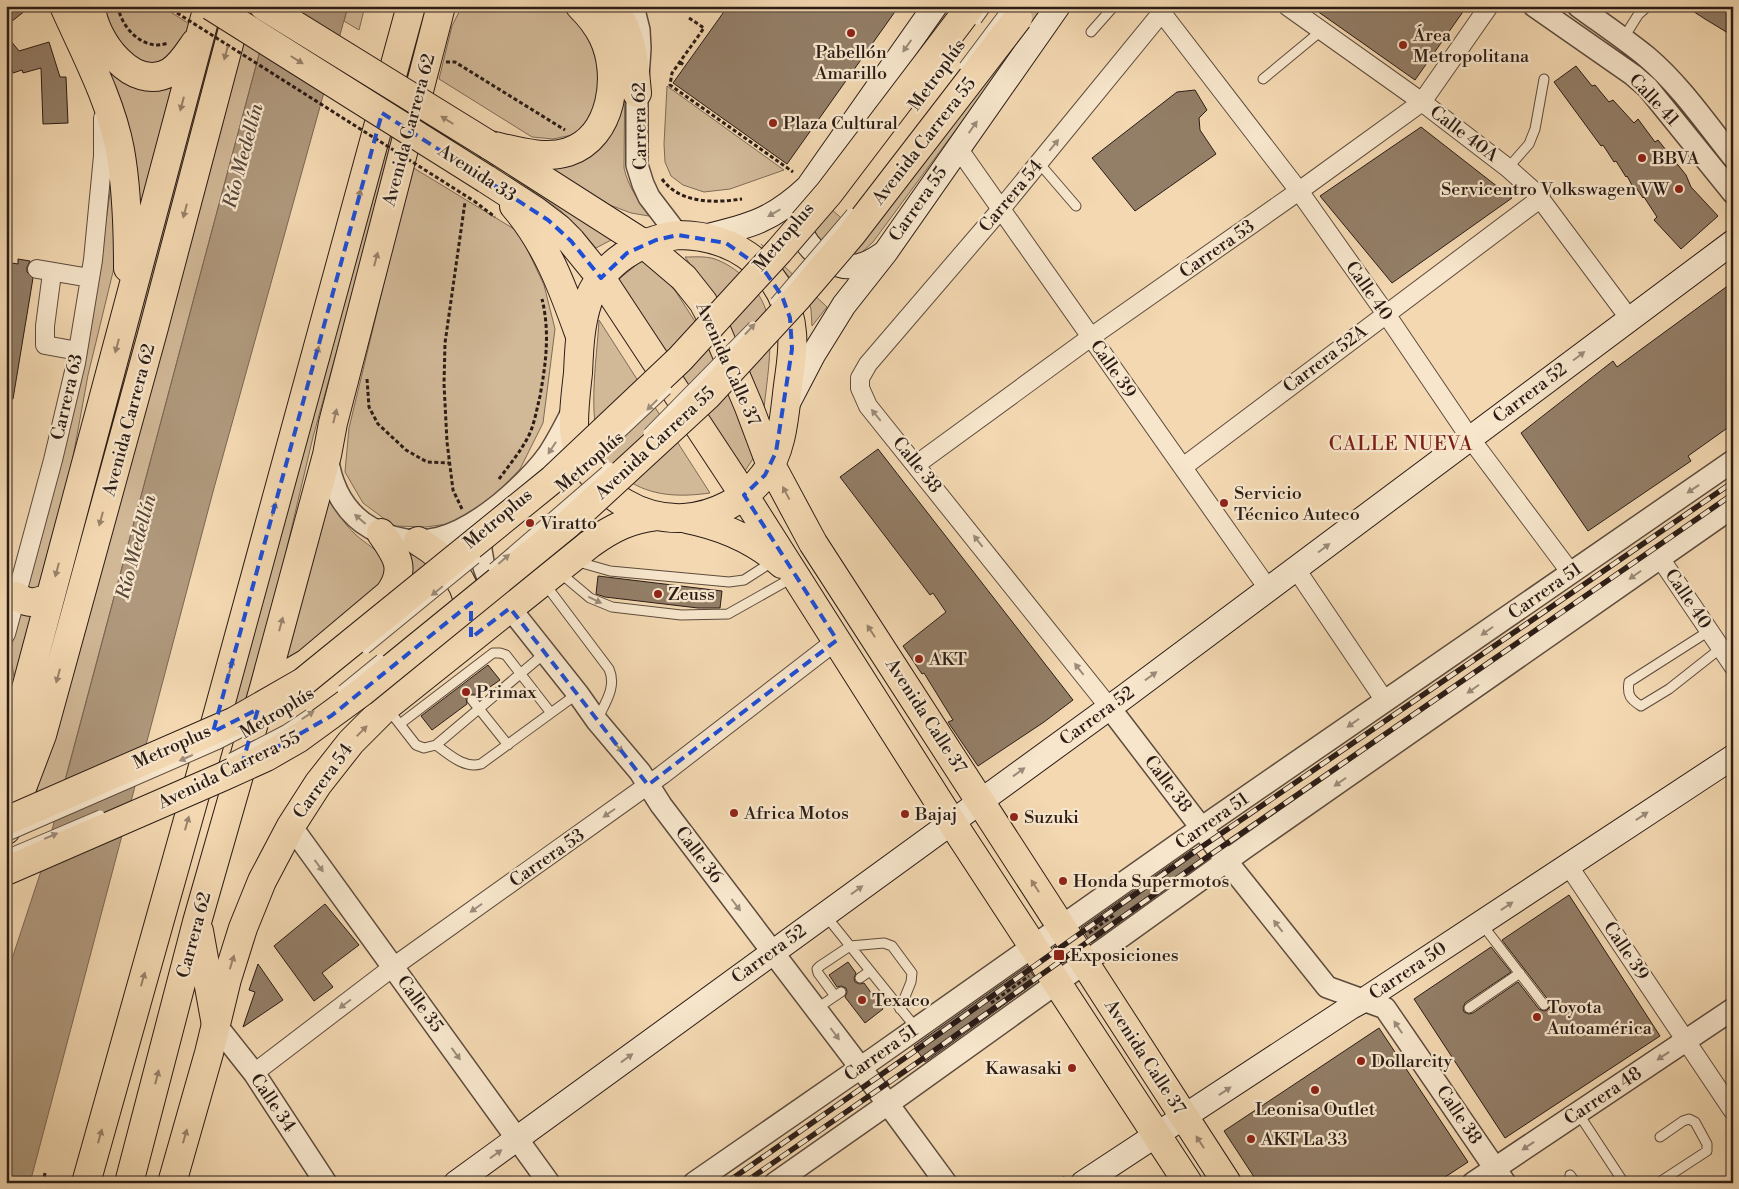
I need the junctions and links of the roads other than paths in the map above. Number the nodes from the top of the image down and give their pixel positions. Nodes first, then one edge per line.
1 (64, 6) edge
2 (91, 6) edge
3 (209, 6) edge
4 (239, 6) edge
5 (264, 6) edge
6 (411, 6) edge
7 (450, 6) edge
8 (580, 6) edge
9 (612, 6) edge
10 (633, 6) edge
11 (935, 6) edge
12 (987, 6) edge
13 (1058, 6) edge
14 (1114, 6) edge
15 (1287, 6) edge
16 (1489, 6) edge
17 (1648, 6) edge
18 (1580, 8) edge
19 (1015, 10) edge
20 (1165, 10) edge
21 (1540, 11) edge
22 (438, 18) edge
23 (970, 18) edge
24 (1321, 31) junction
25 (1091, 32) dead end
26 (200, 35) junction
27 (1623, 39) junction
28 (958, 73) dead end
29 (1263, 79) dead end
30 (1544, 79) dead end
31 (637, 94) junction
32 (1422, 102) junction
33 (489, 145) junction
34 (958, 148) junction
35 (111, 152) junction
36 (1733, 156) edge
37 (1039, 163) junction
38 (1508, 168) junction
39 (800, 179) junction
40 (480, 190) junction
41 (1298, 191) junction
42 (1733, 193) edge
43 (1540, 198) junction
44 (1076, 206) dead end
45 (856, 207) dead end
46 (1001, 210) junction
47 (813, 229) dead end
48 (691, 236) junction
49 (1733, 242) edge
50 (644, 244) junction
51 (800, 245) dead end
52 (885, 253) junction
53 (774, 275) dead end
54 (90, 278) junction
55 (601, 278) junction
56 (762, 289) dead end
57 (128, 306) junction
58 (1386, 314) junction
59 (1629, 318) junction
60 (723, 332) dead end
61 (580, 337) junction
62 (1091, 337) junction
63 (711, 345) dead end
64 (78, 351) junction
65 (678, 379) dead end
66 (860, 388) joint
67 (575, 406) junction
68 (786, 407) junction
69 (642, 438) dead end
70 (1470, 438) junction
71 (327, 455) junction
72 (1733, 461) edge
73 (615, 463) dead end
74 (770, 463) junction
75 (917, 464) junction
76 (1183, 467) junction
77 (580, 472) dead end
78 (744, 495) junction
79 (1733, 507) edge
80 (473, 516) junction
81 (670, 517) junction
82 (381, 533) junction
83 (418, 541) junction
84 (492, 546) dead end
85 (1660, 558) junction
86 (785, 564) junction
87 (1296, 569) junction
88 (557, 570) junction
89 (1570, 573) junction
90 (1269, 590) junction
91 (16, 596) junction
92 (50, 597) junction
93 (454, 600) dead end
94 (510, 608) junction
95 (1709, 631) junction
96 (6, 634) edge
97 (472, 638) junction
98 (837, 640) junction
99 (1721, 648) junction
100 (546, 653) junction
101 (385, 655) dead end
102 (355, 657) dead end
103 (1733, 666) edge
104 (452, 674) junction
105 (521, 674) junction
106 (6, 683) edge
107 (264, 688) junction
108 (310, 692) dead end
109 (578, 694) junction
110 (332, 698) dead end
111 (472, 700) dead end
112 (1385, 701) junction
113 (1109, 707) junction
114 (317, 709) dead end
115 (479, 709) junction
116 (218, 713) joint
117 (551, 714) junction
118 (393, 715) junction
119 (597, 721) junction
120 (16, 726) junction
121 (508, 744) junction
122 (436, 745) junction
123 (1733, 757) edge
124 (6, 771) edge
125 (194, 775) dead end
126 (648, 785) junction
127 (980, 800) junction
128 (113, 810) dead end
129 (6, 821) edge
130 (951, 821) junction
131 (291, 826) junction
132 (1201, 828) junction
133 (6, 830) edge
134 (6, 837) edge
135 (6, 856) edge
136 (1227, 861) junction
137 (1568, 865) junction
138 (6, 871) edge
139 (824, 914) junction
140 (197, 922) junction
141 (1481, 923) junction
142 (1061, 927) junction
143 (850, 946) junction
144 (1033, 946) junction
145 (772, 952) junction
146 (1084, 963) junction
147 (393, 967) junction
148 (870, 970) junction
149 (1520, 973) junction
150 (860, 978) dead end
151 (1057, 983) junction
152 (1364, 1000) junction
153 (1544, 1005) dead end
154 (1469, 1008) dead end
155 (816, 1009) junction
156 (900, 1009) junction
157 (1733, 1009) edge
158 (216, 1025) junction
159 (916, 1028) junction
160 (1686, 1041) junction
161 (861, 1068) junction
162 (254, 1073) junction
163 (888, 1104) junction
164 (1733, 1111) edge
165 (1578, 1113) junction
166 (1184, 1118) junction
167 (1156, 1135) junction
168 (1660, 1137) dead end
169 (517, 1138) junction
170 (1500, 1176) edge
171 (86, 1183) edge
172 (129, 1183) edge
173 (172, 1183) edge
174 (326, 1183) edge
175 (456, 1183) edge
176 (549, 1183) edge
177 (694, 1183) edge
178 (776, 1183) edge
179 (946, 1183) edge
180 (1083, 1183) edge
181 (1188, 1183) edge
182 (1227, 1183) edge
183 (1473, 1183) edge
184 (1624, 1183) edge
185 (1658, 1183) edge

1 - 35 main road
2 - 26 main road
3 - 26 main road, Avenida Carrera 62
3 -> 40 main road, Avenida 33, bridge
4 -> 133 main road, Avenida Carrera 62
33 -> 5 main road, Avenida 33, bridge
116 -> 6 main road, Avenida Carrera 62
7 - 22 main road, Avenida Carrera 62
8 - 33 main road
9 - 31 main road
10 - 31 street, Carrera 62
11 -> 39 main road
12 - 23 lane, bridge
34 -> 13 main road, Carrera 55
14 - 25 lane
15 - 24 street, Calle 40A
16 - 32 street, Carrera 53
17 - 27 lane
18 - 21 street
18 - 27 street, Calle 41
19 - 28 lane, Metroplús, bridge
19 - 138 main road, Avenida Carrera 55, bridge
37 -> 20 street, Carrera 54
20 - 41 street, Calle 40
21 - 42 street, Calle 41
71 -> 22 main road, Avenida Carrera 62
23 - 129 main road, bridge
24 - 29 lane
24 - 32 street, Calle 40A
26 -> 57 main road, Avenida Carrera 62
27 - 36 street, Calle 41
30 - 38 lane
31 - 48 street, Carrera 62
32 - 38 street, Calle 40A
32 - 41 street, Carrera 53
33 - 50 main road, Avenida 33
34 - 46 street, Calle 39
34 - 52 main road, Carrera 55
35 - 54 street, Carrera 63
35 - 57 main road
37 - 44 lane
37 - 46 street, Carrera 54
38 - 43 street, Calle 40A
39 -> 48 main road
39 - 52 main road
40 - 55 main road, Avenida 33
40 - 61 main road
41 - 58 street, Calle 40
41 - 62 street, Carrera 53
43 - 58 street, Carrera 52A
43 - 59 street, Calle 40A
69 -> 45 lane, Metroplús, bridge
46 - 62 street, Calle 39
46 - 66 street, Carrera 54
47 - 51 lane, Metroplus
48 - 50 main road
48 - 68 main road, Carrera 54
49 - 59 main road, Carrera 52
50 - 55 main road
50 - 74 main road, Avenida Calle 37
52 - 68 main road, Carrera 55
53 - 56 lane, Metroplus
54 - 64 street, Carrera 63
54 - 64 street
55 - 61 main road
55 - 78 main road, Avenida Calle 37
57 -> 92 main road, Avenida Carrera 62
58 - 70 street, Calle 40
58 - 76 street, Carrera 52A
70 -> 59 main road, Carrera 52
60 - 63 lane
61 - 67 main road
62 - 75 street, Carrera 53
62 - 76 street, Calle 39
64 - 91 street, Carrera 63
65 -> 77 lane, bridge
75 -> 66 street, Calle 38
67 -> 80 street
67 - 81 main road
68 - 74 main road, Carrera 54
87 -> 70 main road, Carrera 52
70 - 89 street, Calle 40
82 -> 71 street
107 -> 71 main road, Avenida Carrera 62
72 -> 89 street, Carrera 51
93 -> 73 lane, Metroplús, bridge
74 - 78 main road, Carrera 54
127 -> 74 main road, Avenida Calle 37
113 -> 75 street, Calle 38
76 - 90 street, Calle 39
78 - 81 main road, Carrera 54
78 - 86 main road, Avenida Calle 37
79 - 85 street
80 - 83 street
80 - 94 street, Calle 36
81 - 86 main road
81 - 88 main road, Carrera 54
82 - 83 street
82 - 107 main road
83 - 97 main road
84 -> 102 lane, Metroplus, bridge
85 - 95 street, Calle 40
85 -> 136 street
86 - 88 lane
88 -> 86 lane
86 - 98 main road, Avenida Calle 37
87 - 90 main road, Carrera 52
87 - 112 street
88 - 94 main road, Carrera 54
88 - 119 lane
89 -> 112 street, Carrera 51
113 -> 90 main road, Carrera 52
91 - 92 main road
91 - 96 street, Carrera 63
92 - 120 main road, Avenida Carrera 62
94 - 97 main road, Carrera 54
94 - 100 street, Calle 36
95 - 99 street, Calle 40
95 - 99 lane
97 - 104 main road, Carrera 54
98 - 126 street, Carrera 53
98 - 130 main road, Avenida Calle 37
99 - 103 street, Calle 40
100 - 105 lane
100 - 109 street, Calle 36
101 - 110 lane, Metroplús, bridge
104 - 105 lane
104 - 118 main road, Carrera 54
105 - 115 lane
105 - 117 lane
106 - 120 main road
107 - 140 main road, Carrera 62
108 -> 134 lane, Metroplus, bridge
109 - 117 lane
109 - 119 street, Calle 36
111 - 115 lane
112 -> 132 street, Carrera 51
127 -> 113 main road, Carrera 52
113 - 132 street, Calle 38
125 -> 114 lane, Metroplús, bridge
115 - 121 lane
115 - 122 lane
171 -> 116 main road, Carrera 62
117 - 121 lane
118 - 122 lane
131 -> 118 main road, Carrera 54
119 -> 126 street, Calle 36
120 - 124 main road, Avenida Carrera 62
121 - 122 lane
137 -> 123 main road, Carrera 50
126 -> 145 street, Calle 36
126 -> 147 street, Carrera 53
127 - 130 main road, Carrera 52
142 -> 127 main road, Avenida Calle 37
135 -> 128 lane, bridge
139 -> 130 main road, Carrera 52
130 - 144 main road, Avenida Calle 37
131 -> 147 street, Calle 35
158 -> 131 main road, Carrera 54
132 - 136 street, Calle 38
132 - 142 street, Carrera 51
136 - 146 street
152 -> 136 street, Calle 38
141 -> 137 main road, Carrera 50
137 - 160 street, Calle 39
139 - 143 lane
139 - 145 main road, Carrera 52
140 - 158 main road
172 -> 140 main road, Carrera 62
141 - 149 lane
141 - 152 main road, Carrera 50
142 - 144 street, Carrera 51
142 - 146 main road, Avenida Calle 37
143 - 148 lane
143 - 155 lane
143 - 156 lane
144 - 151 main road, Avenida Calle 37
144 - 159 street, Carrera 51
145 - 155 street, Calle 36
169 -> 145 main road, Carrera 52
146 - 151 street
146 - 166 main road, Avenida Calle 37
147 -> 162 street, Carrera 53
147 -> 169 street, Calle 35
148 - 150 lane
148 - 156 lane
149 - 153 lane
149 - 154 lane
151 - 163 street
151 - 167 main road, Avenida Calle 37
166 -> 152 main road, Carrera 50
170 -> 152 street, Calle 38
155 -> 161 street, Calle 36
156 - 159 lane
157 - 160 street, Carrera 48
158 - 162 street, Calle 34
173 -> 158 main road, Carrera 54
159 - 161 street, Carrera 51
160 - 164 street, Calle 39
160 -> 165 street, Carrera 48
161 - 163 street, Calle 36
161 - 177 street, Carrera 51
162 - 174 street, Calle 34
163 - 178 street
163 - 179 street, Calle 36
165 -> 170 street, Carrera 48
165 - 184 lane
166 - 167 main road, Carrera 50
182 -> 166 main road, Avenida Calle 37
167 - 180 main road, Carrera 50
167 - 181 main road, Avenida Calle 37
168 - 185 lane
175 -> 169 main road, Carrera 52
169 - 176 street, Calle 35
170 - 183 street, Carrera 48

